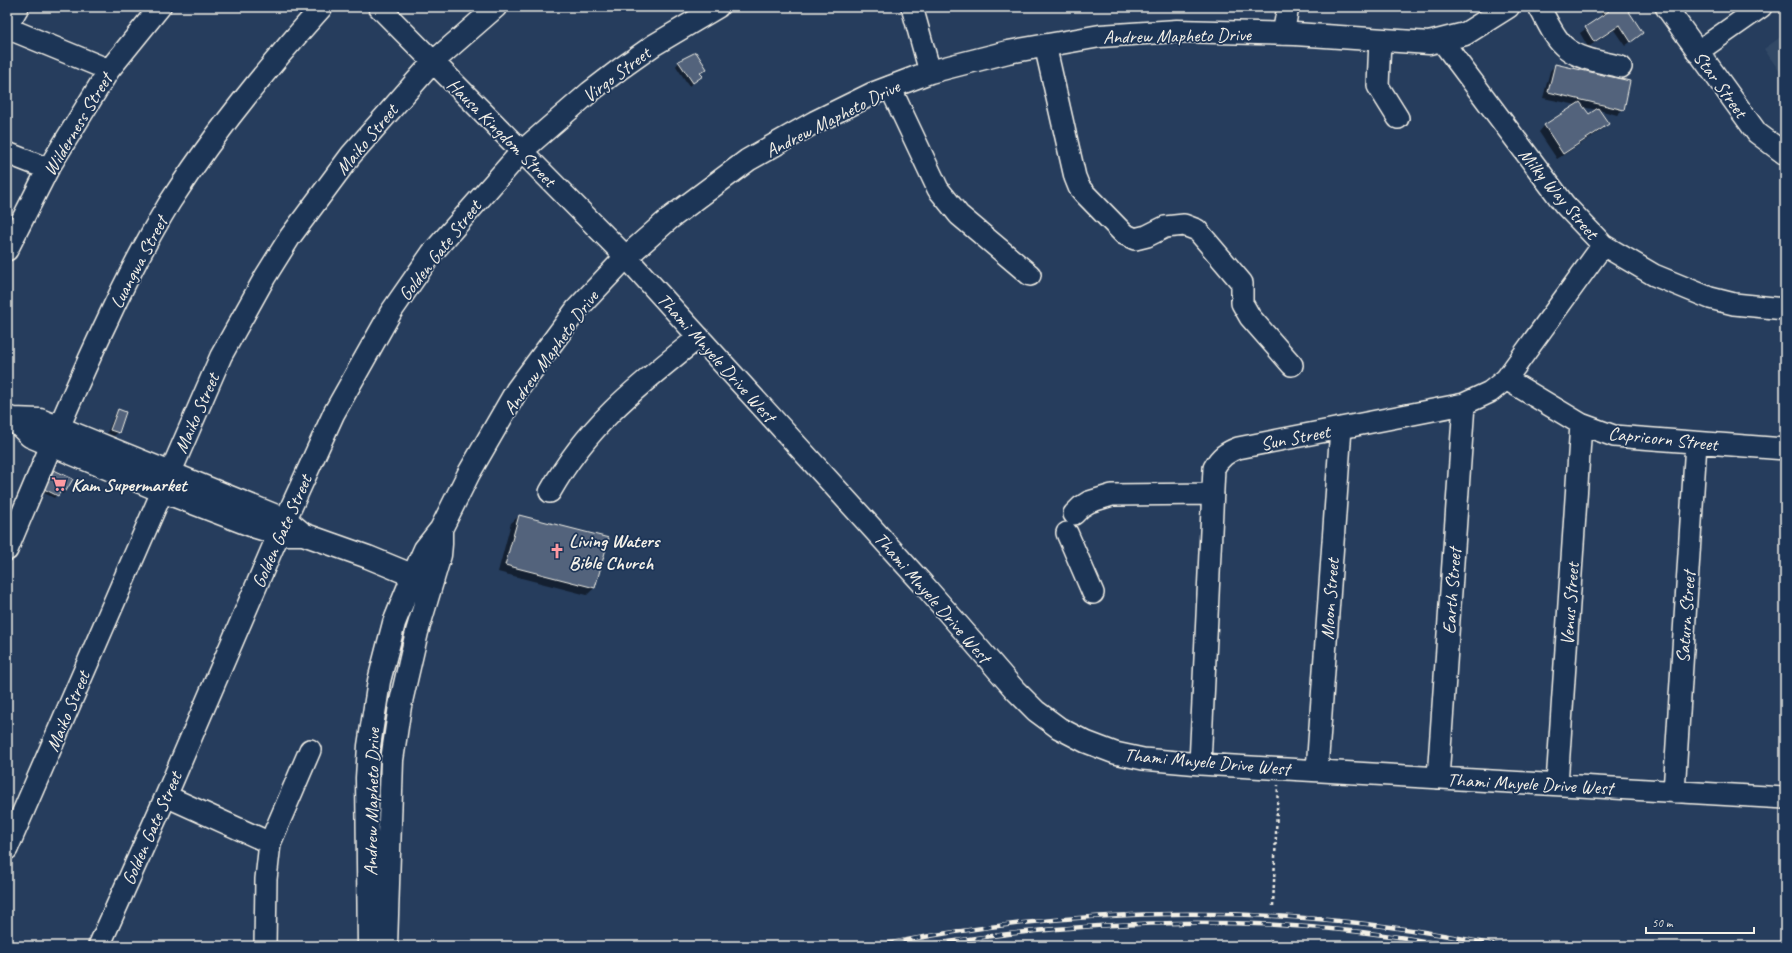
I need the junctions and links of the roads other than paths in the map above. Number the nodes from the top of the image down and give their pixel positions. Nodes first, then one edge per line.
1 (18, 7) edge
2 (160, 7) edge
3 (322, 7) edge
4 (379, 7) edge
5 (496, 7) edge
6 (718, 7) edge
7 (912, 7) edge
8 (1288, 7) edge
9 (1508, 7) edge
10 (1539, 7) edge
11 (1666, 7) edge
12 (1761, 7) edge
13 (7, 27) edge
14 (1283, 34) junction
15 (1380, 40) junction
16 (1442, 40) junction
17 (1045, 45) junction
18 (1697, 52) junction
19 (433, 62) junction
20 (1621, 67) dead end
21 (109, 70) junction
22 (930, 72) junction
23 (890, 87) junction
24 (1398, 118) dead end
25 (522, 150) junction
26 (7, 153) edge
27 (1785, 154) edge
28 (48, 169) junction
29 (1603, 245) junction
30 (7, 250) edge
31 (626, 257) junction
32 (1030, 275) dead end
33 (1785, 309) edge
34 (699, 337) junction
35 (1292, 365) dead end
36 (1506, 378) junction
37 (1464, 404) junction
38 (10, 418) edge
39 (1581, 424) junction
40 (1341, 428) junction
41 (54, 436) junction
42 (1696, 443) junction
43 (1785, 449) edge
44 (166, 482) junction
45 (550, 492) dead end
46 (1213, 494) junction
47 (282, 527) junction
48 (7, 550) edge
49 (422, 580) junction
50 (1093, 593) dead end
51 (310, 750) dead end
52 (1200, 764) junction
53 (1317, 770) junction
54 (1438, 778) junction
55 (1557, 784) junction
56 (1674, 792) junction
57 (166, 796) junction
58 (1785, 798) edge
59 (270, 843) junction
60 (7, 849) edge
61 (99, 946) edge
62 (265, 946) edge
63 (369, 946) edge
64 (386, 946) edge

1 - 13 street
2 - 21 street, Wilderness Street
3 - 41 street, Luangwa Street
4 - 19 street, Hausa Kingdom Street
5 - 19 street, Maiko Street
6 - 25 street, Virgo Street
7 - 22 street
8 - 14 street
9 - 16 main road, Andrew Mapheto Drive
10 - 20 street
11 - 18 street, Star Street
12 - 18 street
13 - 21 street
14 - 15 main road, Andrew Mapheto Drive
14 - 17 main road, Andrew Mapheto Drive
15 - 16 main road, Andrew Mapheto Drive
15 - 24 street
16 - 29 street, Milky Way Street
17 - 22 main road, Andrew Mapheto Drive
17 - 35 street
18 - 27 street, Star Street
19 - 25 street, Hausa Kingdom Street
19 - 44 street, Maiko Street
21 - 28 street, Wilderness Street
22 - 23 main road, Andrew Mapheto Drive
23 - 31 main road, Andrew Mapheto Drive
23 - 32 street
25 - 31 street, Hausa Kingdom Street
25 - 47 street, Golden Gate Street
26 - 28 street
28 - 30 street, Wilderness Street
29 - 33 street, Milky Way Street
29 - 36 street, Sun Street
31 - 34 street, Thami Mnyele Drive West
31 - 49 main road, Andrew Mapheto Drive
34 - 45 street
34 - 52 street, Thami Mnyele Drive West
36 - 37 street, Sun Street
36 - 39 street, Capricorn Street
37 - 40 street, Sun Street
37 - 54 street, Earth Street
38 - 41 main road
39 - 42 street, Capricorn Street
39 - 55 street, Venus Street
40 - 46 street, Sun Street
40 - 53 street, Moon Street
41 - 44 main road
41 - 48 street, Luangwa Street
42 - 43 street, Capricorn Street
42 - 56 street, Saturn Street
44 - 47 main road
44 - 60 street, Maiko Street
46 - 50 street
46 - 52 street, Sun Street
47 - 49 main road
47 - 57 street, Golden Gate Street
49 - 63 main road, Andrew Mapheto Drive
49 - 64 main road, Andrew Mapheto Drive
51 - 59 street
52 - 53 street, Thami Mnyele Drive West
53 - 54 street, Thami Mnyele Drive West
54 - 55 street, Thami Mnyele Drive West
55 - 56 street, Thami Mnyele Drive West
56 - 58 street, Thami Mnyele Drive West
57 - 59 street
57 - 61 street, Golden Gate Street
59 - 62 street

